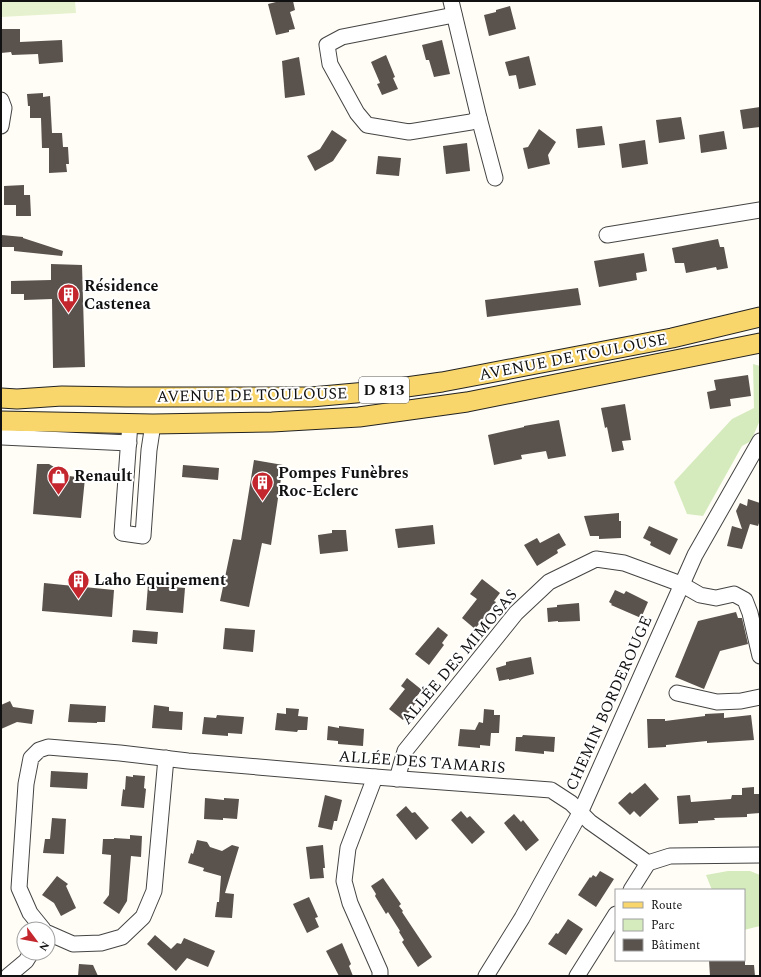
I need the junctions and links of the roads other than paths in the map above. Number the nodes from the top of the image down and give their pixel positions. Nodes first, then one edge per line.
1 (453, 8) edge
2 (1, 100) edge
3 (479, 118) junction
4 (1, 126) edge
5 (495, 178) dead end
6 (760, 210) edge
7 (607, 235) dead end
8 (760, 317) edge
9 (760, 344) edge
10 (126, 397) junction
11 (179, 397) junction
12 (1, 398) edge
13 (153, 419) junction
14 (130, 423) junction
15 (1, 429) edge
16 (760, 441) edge
17 (129, 443) junction
18 (681, 584) junction
19 (760, 656) edge
20 (677, 692) dead end
21 (760, 697) edge
22 (166, 758) junction
23 (375, 777) junction
24 (396, 779) junction
25 (580, 814) junction
26 (760, 855) edge
27 (648, 863) junction
28 (632, 889) edge
29 (615, 916) edge
30 (36, 921) edge
31 (56, 937) edge
32 (26, 961) edge
33 (8, 976) edge
34 (380, 976) edge
35 (486, 976) edge
36 (578, 976) edge

1 - 3 street
1 - 3 street
2 - 4 street
3 - 5 street
6 - 7 street
8 - 11 main road, AVENUE DE TOULOUSE / D 813
9 - 13 main road, AVENUE DE TOULOUSE / D 813
10 - 11 main road, AVENUE DE TOULOUSE / D 813
10 - 12 main road, AVENUE DE TOULOUSE / D 813
10 - 13 main road
11 - 13 main road
13 - 14 main road, AVENUE DE TOULOUSE / D 813
13 - 17 street
14 - 15 main road, AVENUE DE TOULOUSE / D 813
14 - 17 street
15 - 17 street
16 - 18 street, CHEMIN BORDEROUGE
18 - 19 street, ALLÉE DES MIMOSAS
18 - 24 street, ALLÉE DES MIMOSAS
18 - 25 street, CHEMIN BORDEROUGE
20 - 21 street
22 - 23 street, ALLÉE DES TAMARIS
22 - 30 street, ALLÉE DES TAMARIS
22 - 31 street
23 - 24 street, ALLÉE DES TAMARIS
23 - 34 street
24 - 25 street, ALLÉE DES TAMARIS
25 - 27 street, ALLÉE DES TAMARIS
25 - 35 street, CHEMIN BORDEROUGE
26 - 27 street
27 - 28 street
29 - 36 street
32 - 33 street

